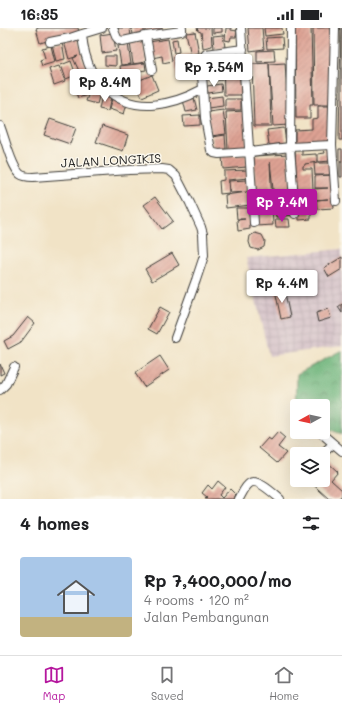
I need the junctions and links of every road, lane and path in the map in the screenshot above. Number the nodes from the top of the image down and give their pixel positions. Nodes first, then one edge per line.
1 (102, 28) edge
2 (113, 28) edge
3 (182, 28) edge
4 (241, 28) edge
5 (291, 28) edge
6 (334, 28) edge
7 (82, 34) junction
8 (146, 36) junction
9 (50, 42) dead end
10 (243, 49) junction
11 (152, 70) dead end
12 (203, 89) junction
13 (0, 126) edge
14 (332, 145) junction
15 (290, 147) junction
16 (250, 152) junction
17 (336, 201) dead end
18 (295, 214) dead end
19 (254, 223) dead end
20 (175, 338) dead end
21 (14, 367) dead end
22 (0, 390) edge
23 (328, 439) edge
24 (333, 444) junction
25 (330, 447) edge
26 (342, 451) edge
27 (239, 499) edge
28 (280, 499) edge

1 - 7 street
2 - 8 street
3 - 8 street
4 - 10 street
5 - 15 street
6 - 14 street
7 - 9 street
7 - 12 street
8 - 11 street
10 - 12 street
10 - 16 street
12 - 16 street
13 - 20 street, JALAN LONGIKIS
14 - 15 street
14 - 17 street
15 - 16 street
15 - 18 street
16 - 19 street
21 - 22 street
23 - 24 street
24 - 25 street
24 - 26 street
27 - 28 street

